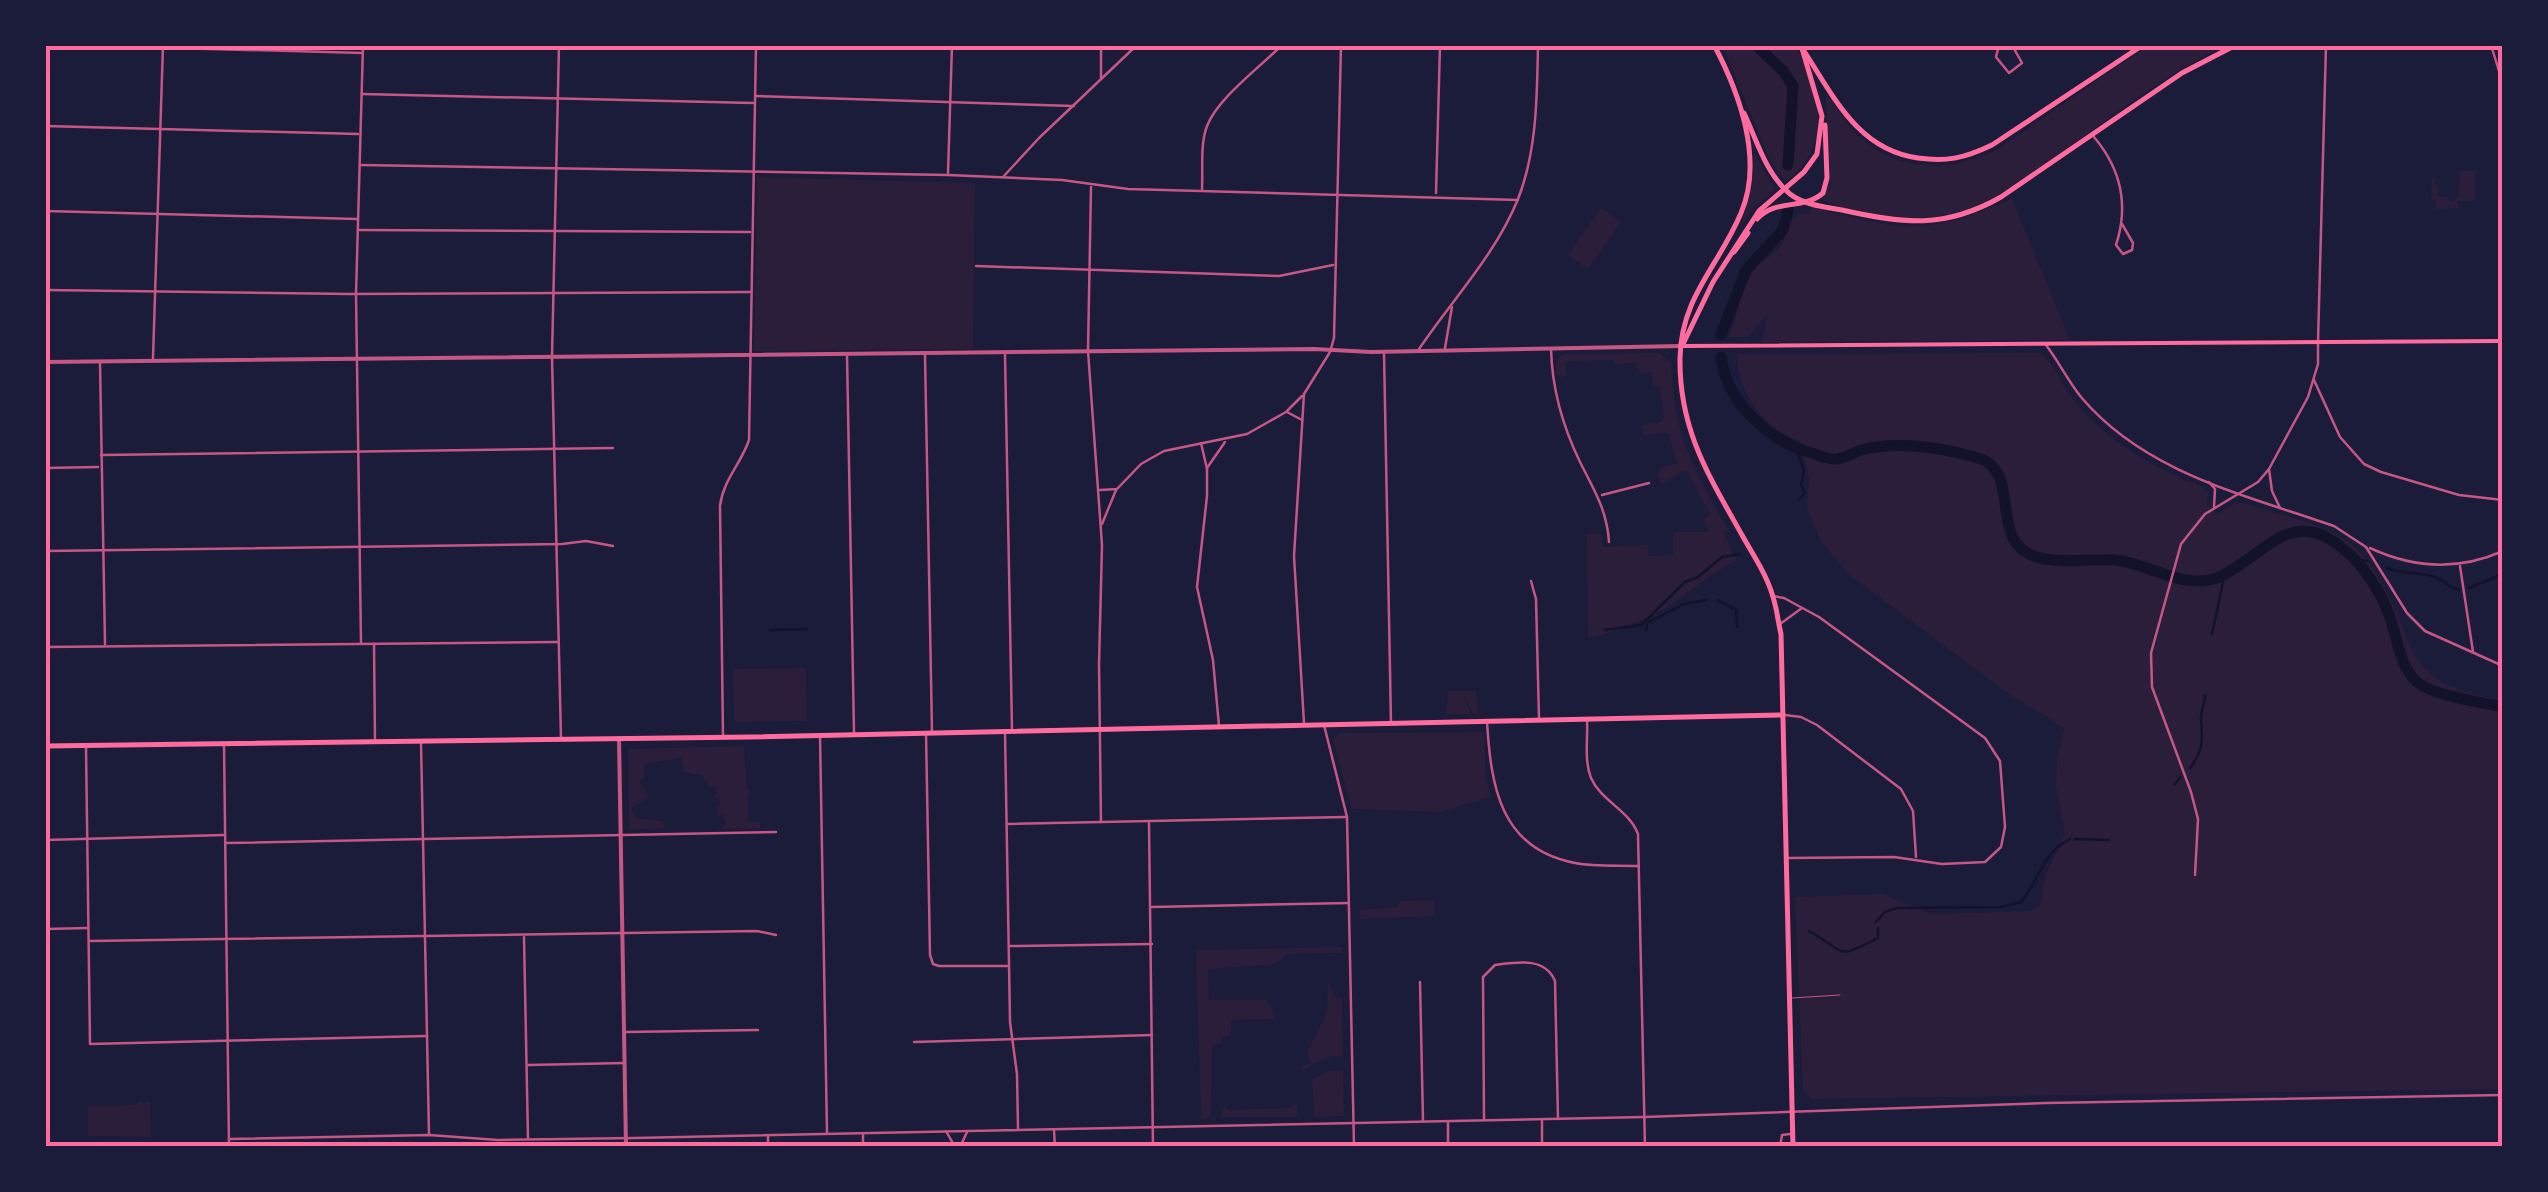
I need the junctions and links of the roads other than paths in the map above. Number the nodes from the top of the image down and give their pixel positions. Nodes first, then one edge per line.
1 (61, 45) edge
2 (363, 45) edge
3 (560, 45) edge
4 (756, 45) edge
5 (952, 45) edge
6 (1101, 45) edge
7 (1137, 45) edge
8 (1282, 45) edge
9 (1341, 45) edge
10 (1440, 45) edge
11 (1538, 45) edge
12 (1714, 45) edge
13 (2000, 45) edge
14 (2012, 45) edge
15 (2143, 45) edge
16 (2236, 45) edge
17 (2326, 45) edge
18 (2491, 45) edge
19 (163, 46) edge
20 (1802, 48) edge
21 (363, 53) junction
22 (1102, 80) junction
23 (2503, 84) edge
24 (362, 94) junction
25 (754, 96) junction
26 (558, 98) junction
27 (950, 101) junction
28 (754, 103) junction
29 (1074, 106) junction
30 (1743, 110) junction
31 (1822, 116) junction
32 (45, 126) edge
33 (160, 128) junction
34 (361, 134) junction
35 (2094, 136) junction
36 (360, 164) junction
37 (556, 169) junction
38 (753, 172) junction
39 (948, 175) junction
40 (1002, 178) junction
41 (1092, 186) junction
42 (1785, 189) junction
43 (1202, 191) junction
44 (1338, 194) junction
45 (1436, 196) junction
46 (1518, 200) junction
47 (1806, 202) junction
48 (45, 211) edge
49 (158, 213) junction
50 (358, 219) junction
51 (2122, 224) junction
52 (358, 230) junction
53 (555, 231) junction
54 (752, 232) junction
55 (1728, 257) junction
56 (1335, 265) junction
57 (976, 266) dead end
58 (1089, 271) junction
59 (45, 290) edge
60 (156, 292) junction
61 (553, 292) junction
62 (750, 292) junction
63 (356, 294) junction
64 (1452, 304) junction
65 (2503, 340) edge
66 (2318, 342) junction
67 (2045, 344) junction
68 (1681, 346) junction
69 (1551, 348) junction
70 (1418, 350) junction
71 (1445, 350) junction
72 (1088, 351) junction
73 (1384, 351) junction
74 (1005, 352) junction
75 (1330, 352) junction
76 (925, 353) junction
77 (847, 354) junction
78 (749, 356) junction
79 (552, 357) junction
80 (356, 358) junction
81 (100, 360) junction
82 (153, 360) junction
83 (45, 362) edge
84 (2314, 380) junction
85 (1304, 394) junction
86 (1286, 412) junction
87 (1304, 421) junction
88 (1228, 440) junction
89 (1201, 443) junction
90 (553, 448) junction
91 (613, 448) dead end
92 (358, 451) junction
93 (101, 454) junction
94 (101, 467) junction
95 (45, 468) edge
96 (2269, 469) junction
97 (1207, 470) junction
98 (1649, 482) dead end
99 (2210, 482) junction
100 (1117, 489) junction
101 (1098, 490) junction
102 (2240, 493) junction
103 (1600, 496) junction
104 (2503, 500) edge
105 (2214, 509) junction
106 (2281, 509) junction
107 (1101, 526) junction
108 (1609, 542) dead end
109 (555, 544) junction
110 (613, 546) dead end
111 (2366, 546) junction
112 (360, 547) junction
113 (102, 550) junction
114 (45, 551) edge
115 (2503, 551) edge
116 (2460, 564) junction
117 (1532, 581) dead end
118 (1773, 596) junction
119 (1804, 608) junction
120 (1779, 625) junction
121 (558, 642) junction
122 (362, 643) junction
123 (374, 643) junction
124 (45, 646) edge
125 (105, 646) junction
126 (2474, 653) junction
127 (2503, 666) edge
128 (1783, 715) junction
129 (1587, 719) junction
130 (1539, 720) junction
131 (1487, 721) junction
132 (1391, 723) junction
133 (1304, 724) junction
134 (1323, 724) junction
135 (1219, 726) junction
136 (1100, 729) junction
137 (1008, 730) junction
138 (929, 732) junction
139 (820, 734) junction
140 (854, 734) junction
141 (723, 737) junction
142 (618, 738) junction
143 (560, 739) junction
144 (421, 741) junction
145 (376, 742) junction
146 (224, 744) junction
147 (86, 745) junction
148 (45, 746) edge
149 (1347, 817) junction
150 (1101, 822) junction
151 (1149, 822) junction
152 (1006, 824) junction
153 (776, 832) dead end
154 (225, 835) junction
155 (621, 837) junction
156 (87, 839) junction
157 (45, 840) edge
158 (421, 840) junction
159 (225, 843) junction
160 (1786, 858) junction
161 (1916, 860) junction
162 (1639, 866) junction
163 (2195, 875) dead end
164 (1350, 903) junction
165 (1151, 907) junction
166 (88, 928) junction
167 (45, 929) edge
168 (622, 933) junction
169 (776, 935) dead end
170 (524, 936) junction
171 (424, 937) junction
172 (226, 940) junction
173 (89, 941) junction
174 (1152, 944) junction
175 (1009, 946) junction
176 (1009, 966) junction
177 (1420, 982) dead end
178 (1840, 995) dead end
179 (1789, 998) junction
180 (758, 1030) dead end
181 (624, 1032) junction
182 (1154, 1034) junction
183 (427, 1036) junction
184 (1012, 1039) junction
185 (229, 1041) junction
186 (914, 1042) dead end
187 (624, 1063) junction
188 (526, 1066) junction
189 (2503, 1095) edge
190 (1791, 1111) junction
191 (1644, 1117) junction
192 (1558, 1118) junction
193 (1542, 1119) junction
194 (1484, 1120) junction
195 (1448, 1121) junction
196 (1423, 1122) junction
197 (1353, 1123) junction
198 (1154, 1127) junction
199 (1054, 1129) junction
200 (1018, 1130) junction
201 (946, 1131) junction
202 (967, 1131) junction
203 (863, 1133) junction
204 (827, 1134) junction
205 (1792, 1134) junction
206 (429, 1135) junction
207 (768, 1135) junction
208 (626, 1138) junction
209 (229, 1139) junction
210 (528, 1140) junction
211 (229, 1147) edge
212 (626, 1147) edge
213 (768, 1147) edge
214 (863, 1147) edge
215 (958, 1147) edge
216 (1054, 1147) edge
217 (1153, 1147) edge
218 (1354, 1147) edge
219 (1448, 1147) edge
220 (1542, 1147) edge
221 (1645, 1147) edge
222 (1780, 1147) edge
223 (1793, 1147) edge

1 - 19 street
2 - 21 street
3 - 26 street
4 - 25 street
5 - 27 street
6 - 22 street
7 - 22 street
8 - 43 street
9 - 44 street
10 - 45 street
11 - 46 street
12 - 30 main road
13 - 14 street
15 - 20 main road
16 - 35 main road
17 - 66 street
18 - 23 street
19 - 21 street
19 - 33 street
20 - 31 main road
21 - 24 street
22 - 29 street
24 - 26 street
24 - 34 street
25 - 27 street
25 - 28 street
26 - 28 street
26 - 37 street
27 - 29 street
27 - 39 street
28 - 38 street
29 - 40 street
30 - 42 main road
30 - 68 main road
31 - 42 main road
31 - 47 main road
32 - 33 street
33 - 34 street
33 - 49 street
34 - 36 street
35 - 47 main road
35 - 51 street
36 - 37 street
36 - 50 street
37 - 38 street
37 - 53 street
38 - 39 street
38 - 54 street
39 - 40 street
40 - 41 street
41 - 43 street
41 - 58 street
42 - 47 main road
42 - 55 main road
43 - 44 street
44 - 45 street
44 - 56 street
45 - 46 street
46 - 64 street
47 - 55 main road
48 - 49 street
49 - 50 street
49 - 60 street
50 - 52 street
51 - 51 street
52 - 53 street
52 - 63 street
53 - 54 street
53 - 61 street
54 - 62 street
55 - 68 main road
56 - 58 street
56 - 75 street
57 - 58 street
58 - 72 street
59 - 60 street
60 - 63 street
60 - 82 street
61 - 62 street
61 - 63 street
61 - 79 street
62 - 78 street
63 - 80 street
64 - 70 street
64 - 71 street
65 - 66 main road
66 - 67 main road
66 - 84 street
67 - 68 main road
67 - 99 street
68 - 69 street
68 - 118 main road
69 - 71 street
69 - 103 street
70 - 71 street
70 - 73 street
72 - 74 street
72 - 75 street
72 - 101 street
73 - 75 street
73 - 132 street
74 - 76 street
74 - 137 street
75 - 85 street
76 - 77 street
76 - 138 street
77 - 78 street
77 - 140 street
78 - 79 street
78 - 141 street
79 - 80 street
79 - 90 street
80 - 82 street
80 - 92 street
81 - 82 street
81 - 83 street
81 - 93 street
84 - 96 street
84 - 104 street
85 - 86 street
85 - 87 street
86 - 87 street
86 - 88 street
87 - 133 street
88 - 89 street
88 - 97 street
89 - 97 street
89 - 100 street
90 - 91 street
90 - 92 street
90 - 109 street
92 - 93 street
92 - 112 street
93 - 94 street
94 - 95 street
94 - 113 street
96 - 102 street
96 - 106 street
97 - 135 street
98 - 103 street
99 - 102 street
99 - 105 street
100 - 101 street
100 - 107 street
101 - 107 street
102 - 105 street
102 - 106 street
103 - 108 street
105 - 163 street
106 - 111 street
107 - 136 street
109 - 110 street
109 - 112 street
109 - 121 street
111 - 116 street
111 - 126 street
112 - 113 street
112 - 122 street
113 - 114 street
113 - 125 street
115 - 116 street
116 - 126 street
117 - 130 street
118 - 119 street
118 - 120 main road
119 - 120 street
119 - 161 street
120 - 128 main road
121 - 123 street
121 - 143 street
122 - 123 street
122 - 125 street
123 - 145 street
124 - 125 street
126 - 127 street
128 - 129 main road
128 - 160 main road
128 - 161 street
129 - 130 main road
129 - 162 street
130 - 131 main road
131 - 132 main road
131 - 162 street
132 - 134 main road
133 - 134 main road
133 - 135 main road
134 - 149 street
135 - 136 main road
136 - 137 main road
136 - 150 street
137 - 138 main road
137 - 152 street
138 - 140 main road
138 - 176 street
139 - 140 main road
139 - 141 main road
139 - 204 street
141 - 142 main road
142 - 143 main road
142 - 155 street
143 - 144 main road
144 - 145 main road
144 - 158 street
145 - 146 main road
146 - 147 main road
146 - 154 street
147 - 148 main road
147 - 156 street
149 - 151 street
149 - 164 street
150 - 151 street
150 - 152 street
151 - 165 street
152 - 175 street
153 - 155 street
154 - 156 street
154 - 159 street
155 - 158 street
155 - 168 street
156 - 157 street
156 - 166 street
158 - 159 street
158 - 171 street
159 - 172 street
160 - 161 street
160 - 179 main road
162 - 191 street
164 - 165 street
164 - 197 street
165 - 174 street
166 - 167 street
166 - 173 street
168 - 169 street
168 - 170 street
168 - 181 street
170 - 171 street
170 - 188 street
171 - 172 street
171 - 183 street
172 - 173 street
172 - 185 street
173 - 185 street
174 - 175 street
174 - 182 street
175 - 176 street
176 - 184 street
177 - 196 street
178 - 179 lane
179 - 190 main road
180 - 181 street
181 - 187 street
182 - 184 street
182 - 198 street
183 - 185 street
183 - 206 street
184 - 186 street
184 - 200 street
185 - 209 street
187 - 188 street
187 - 208 street
188 - 210 street
189 - 190 street
190 - 191 street
190 - 205 main road
191 - 192 street
191 - 221 street
192 - 193 street
192 - 194 street
193 - 194 street
193 - 220 street
194 - 195 street
195 - 196 street
195 - 219 street
196 - 197 street
197 - 198 street
197 - 218 street
198 - 199 street
198 - 217 street
199 - 200 street
199 - 216 street
200 - 202 street
201 - 202 street
201 - 203 street
201 - 215 street
202 - 215 street
203 - 204 street
203 - 214 street
204 - 207 street
205 - 222 street
205 - 223 main road
206 - 209 street
206 - 210 street
207 - 208 street
207 - 213 street
208 - 210 street
208 - 212 street
209 - 211 street

